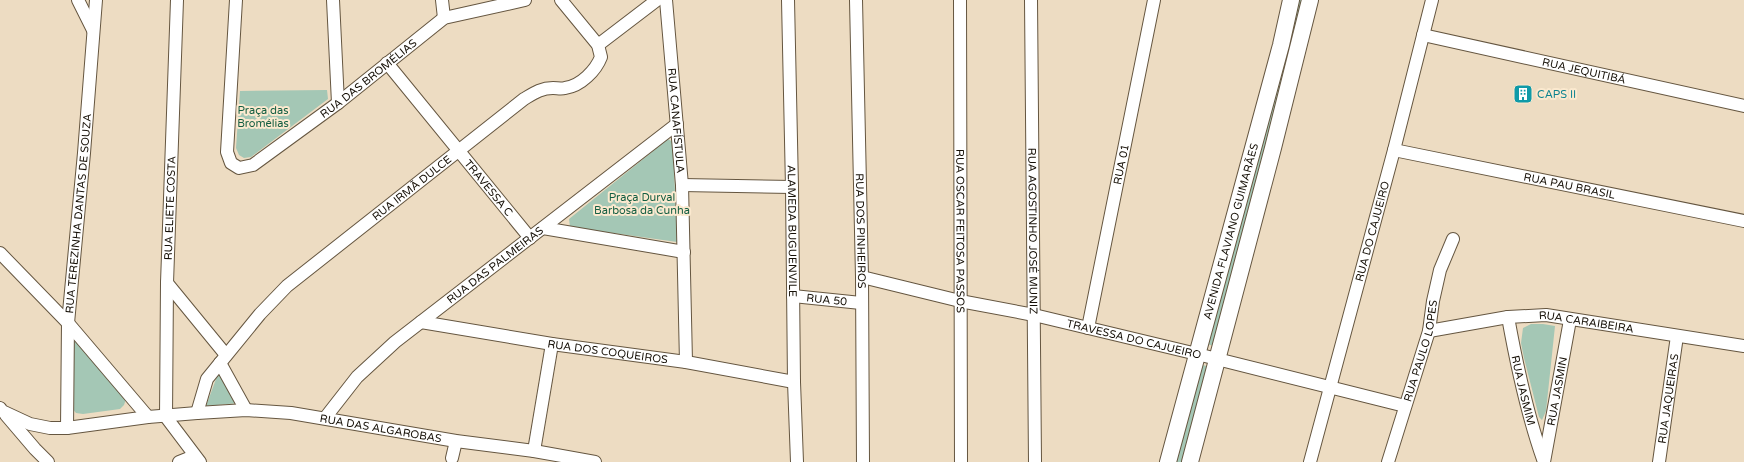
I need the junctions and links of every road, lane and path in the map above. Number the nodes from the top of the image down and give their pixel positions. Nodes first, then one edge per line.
1 (78, 0) edge
2 (96, 0) edge
3 (176, 0) edge
4 (236, 0) edge
5 (333, 0) edge
6 (442, 0) edge
7 (525, 0) edge
8 (561, 0) edge
9 (657, 0) edge
10 (666, 0) edge
11 (788, 0) edge
12 (856, 0) edge
13 (960, 0) edge
14 (1031, 0) edge
15 (1154, 0) edge
16 (1290, 0) edge
17 (1310, 0) edge
18 (1432, 0) edge
19 (444, 18) junction
20 (93, 30) junction
21 (1423, 35) junction
22 (598, 44) junction
23 (387, 63) junction
24 (338, 102) junction
25 (1744, 106) edge
26 (677, 124) junction
27 (458, 150) junction
28 (1394, 150) junction
29 (682, 185) junction
30 (792, 187) junction
31 (1744, 221) edge
32 (543, 228) junction
33 (530, 238) junction
34 (1453, 239) dead end
35 (684, 252) junction
36 (0, 253) edge
37 (862, 277) junction
38 (167, 283) junction
39 (793, 296) junction
40 (960, 301) junction
41 (861, 303) junction
42 (1034, 315) junction
43 (1508, 317) junction
44 (1570, 320) junction
45 (421, 322) junction
46 (68, 323) junction
47 (1088, 328) junction
48 (1429, 331) junction
49 (1676, 336) junction
50 (552, 344) junction
51 (1744, 346) edge
52 (1197, 354) junction
53 (223, 359) junction
54 (1218, 359) junction
55 (686, 362) junction
56 (794, 382) junction
57 (1330, 388) junction
58 (1405, 406) junction
59 (1, 409) edge
60 (246, 410) junction
61 (197, 413) junction
62 (148, 417) junction
63 (166, 417) junction
64 (325, 418) junction
65 (67, 428) junction
66 (456, 441) junction
67 (534, 452) junction
68 (197, 459) edge
69 (451, 461) edge
70 (48, 462) edge
71 (179, 462) edge
72 (595, 462) edge
73 (797, 462) edge
74 (864, 462) edge
75 (961, 462) edge
76 (1035, 462) edge
77 (1168, 462) edge
78 (1190, 462) edge
79 (1310, 462) edge
80 (1388, 462) edge
81 (1544, 462) edge
82 (1659, 462) edge

1 - 20 street
2 - 20 street, RUA TEREZINHA DANTAS DE SOUZA
3 - 38 street, RUA ELIETE COSTA
4 - 24 street, RUA DAS BROMÉLIAS
5 - 24 street
6 - 19 street
7 - 19 street, RUA DAS BROMÉLIAS
8 - 22 street
9 - 22 street
10 - 26 street, RUA CANAFÍSTULA
11 - 30 street, ALAMEDA BUGUENVILE
12 - 37 street, RUA DOS PINHEIROS
13 - 40 street, RUA OSCAR FEITOSA PASSOS
14 - 42 street, RUA AGOSTINHO JOSÉ MUNIZ
15 - 47 street, RUA 01
16 - 52 main road, AVENIDA FLAVIANO GUIMARÃES
17 - 54 main road, AVENIDA FLAVIANO GUIMARÃES
18 - 21 street, RUA DO CAJUEIRO
19 - 23 street, RUA DAS BROMÉLIAS
20 - 46 street, RUA TEREZINHA DANTAS DE SOUZA
21 - 25 street, RUA JEQUITIBÁ
21 - 28 street, RUA DO CAJUEIRO
22 - 27 street, RUA IRMÃ DULCE
23 - 24 street, RUA DAS BROMÉLIAS
23 - 27 street, TRAVESSA C
26 - 29 street, RUA CANAFÍSTULA
26 - 32 street, RUA DAS PALMEIRAS
27 - 33 street, TRAVESSA C
27 - 53 street, RUA IRMÃ DULCE
28 - 31 street, RUA PAU BRASIL
28 - 57 street, RUA DO CAJUEIRO
29 - 30 street
29 - 35 street, RUA CANAFÍSTULA
30 - 39 street, ALAMEDA BUGUENVILE
32 - 33 street, RUA DAS PALMEIRAS
32 - 35 street
33 - 45 street, RUA DAS PALMEIRAS
34 - 48 street, RUA PAULO LOPES
35 - 55 street, RUA CANAFÍSTULA
36 - 46 street
37 - 40 street, TRAVESSA DO CAJUEIRO
37 - 41 street, RUA DOS PINHEIROS
38 - 53 street
38 - 63 street, RUA ELIETE COSTA
39 - 41 street, RUA 50
39 - 56 street, ALAMEDA BUGUENVILE
40 - 42 street, TRAVESSA DO CAJUEIRO
40 - 75 street, RUA OSCAR FEITOSA PASSOS
41 - 74 street, RUA DOS PINHEIROS
42 - 47 street, TRAVESSA DO CAJUEIRO
42 - 76 street, RUA AGOSTINHO JOSÉ MUNIZ
43 - 44 street, RUA CARAIBEIRA
43 - 48 street, RUA CARAIBEIRA
43 - 81 street, RUA JASMIM
44 - 49 street, RUA CARAIBEIRA
44 - 81 street, RUA JASMIN
45 - 50 street, RUA DOS COQUEIROS
45 - 64 street, RUA DAS PALMEIRAS
46 - 62 street
46 - 65 street, RUA TEREZINHA DANTAS DE SOUZA
47 - 52 street, TRAVESSA DO CAJUEIRO
48 - 58 street, RUA PAULO LOPES
49 - 51 street, RUA CARAIBEIRA
49 - 82 street, RUA JAQUEIRAS
50 - 55 street, RUA DOS COQUEIROS
50 - 67 street
52 - 54 street, TRAVESSA DO CAJUEIRO
52 - 77 main road, AVENIDA FLAVIANO GUIMARÃES
53 - 60 street
53 - 61 street, RUA IRMÃ DULCE
54 - 57 street, TRAVESSA DO CAJUEIRO
54 - 78 main road, AVENIDA FLAVIANO GUIMARÃES
55 - 56 street, RUA DOS COQUEIROS
56 - 73 street, ALAMEDA BUGUENVILE
57 - 58 street, TRAVESSA DO CAJUEIRO
57 - 79 street, RUA DO CAJUEIRO
58 - 80 street, RUA PAULO LOPES
59 - 65 street, RUA DAS ALGAROBAS
59 - 70 street
60 - 61 street, RUA DAS ALGAROBAS
60 - 64 street, RUA DAS ALGAROBAS
61 - 63 street, RUA DAS ALGAROBAS
62 - 63 street, RUA DAS ALGAROBAS
62 - 65 street, RUA DAS ALGAROBAS
63 - 68 street
64 - 66 street, RUA DAS ALGAROBAS
66 - 67 street, RUA DAS ALGAROBAS
66 - 69 street
67 - 72 street, RUA DAS ALGAROBAS
68 - 71 street

